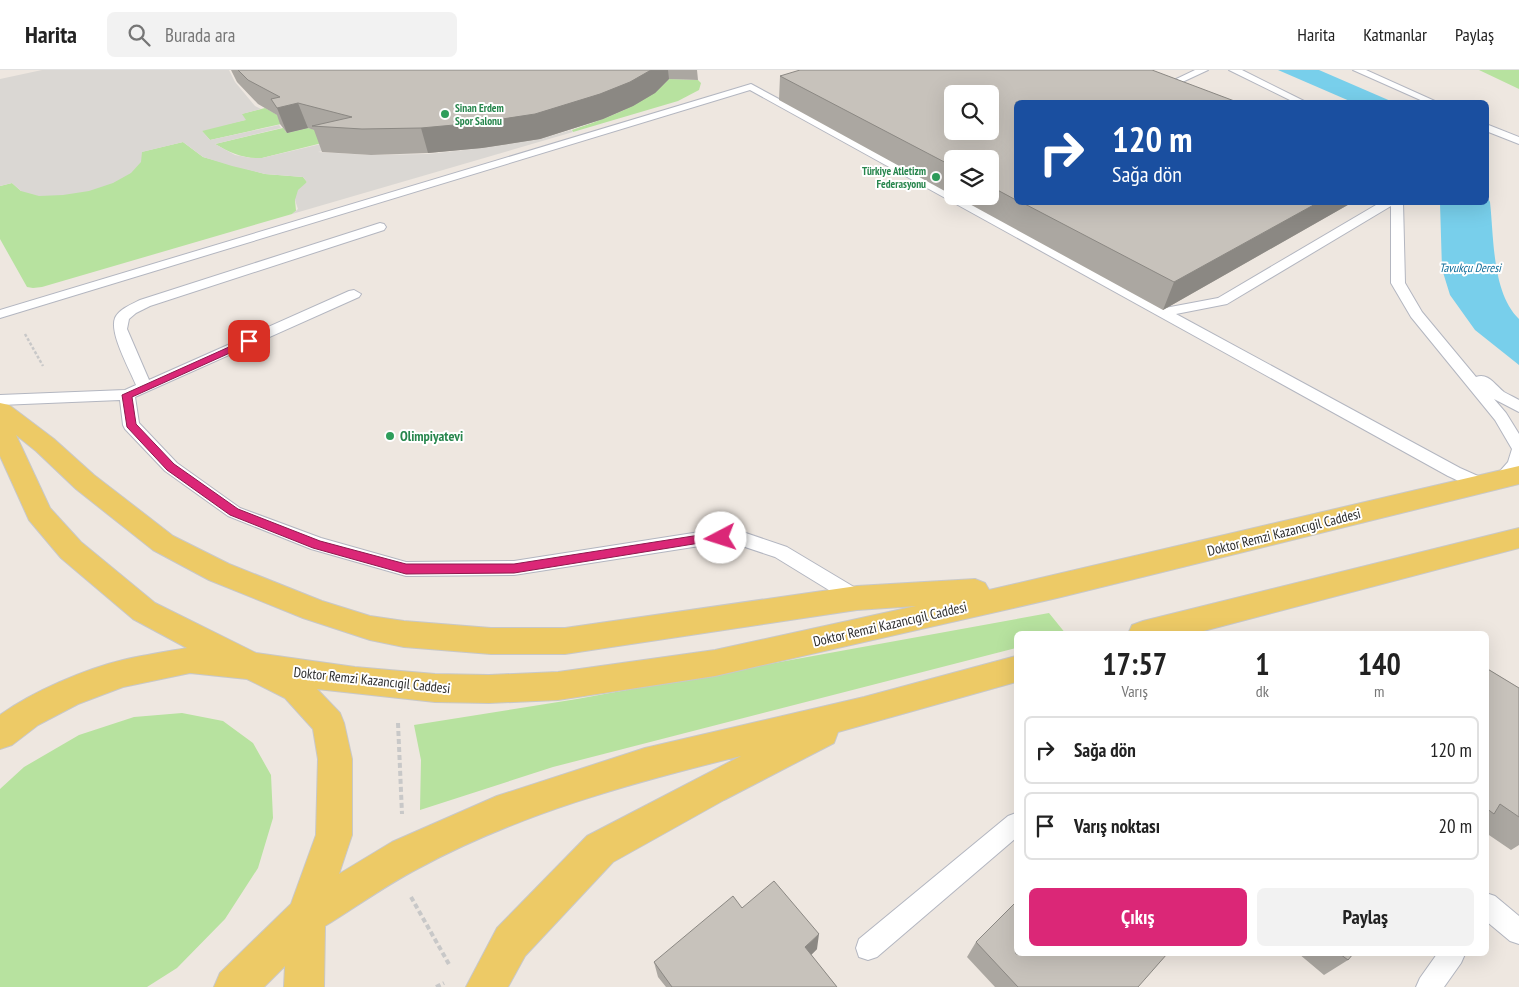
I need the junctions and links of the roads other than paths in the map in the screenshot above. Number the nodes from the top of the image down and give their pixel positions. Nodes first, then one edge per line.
1 (1203, 70) edge
2 (1234, 70) edge
3 (1358, 70) edge
4 (1192, 89) edge
5 (1298, 100) edge
6 (1427, 100) edge
7 (1489, 128) edge
8 (1519, 141) edge
9 (1385, 205) edge
10 (1397, 205) edge
11 (380, 227) dead end
12 (354, 294) dead end
13 (0, 314) edge
14 (1161, 314) junction
15 (1456, 360) junction
16 (144, 388) junction
17 (127, 395) junction
18 (0, 400) edge
19 (1519, 407) edge
20 (0, 411) edge
21 (0, 428) edge
22 (1519, 447) edge
23 (1519, 451) edge
24 (1500, 479) edge
25 (1519, 538) edge
26 (1057, 586) junction
27 (857, 598) junction
28 (1155, 631) edge
29 (251, 666) junction
30 (1014, 670) edge
31 (864, 712) junction
32 (0, 734) edge
33 (1014, 826) edge
34 (1489, 907) edge
35 (306, 916) junction
36 (1519, 932) edge
37 (868, 948) dead end
38 (1451, 956) edge
39 (234, 987) edge
40 (304, 987) edge
41 (486, 987) edge
42 (1429, 987) edge

1 - 4 lane
2 - 5 lane
3 - 6 lane
7 - 8 lane
9 - 14 lane
10 - 15 lane
11 - 16 lane
12 - 16 lane
13 - 14 lane
14 - 24 lane
15 - 19 lane
15 - 22 lane
16 - 17 lane
17 - 18 lane
17 - 27 lane
20 - 27 main road
21 - 29 main road
23 - 24 lane
24 - 26 main road, Doktor Remzi Kazancıgil Caddesi
25 - 28 main road
26 - 27 main road
26 - 29 main road, Doktor Remzi Kazancıgil Caddesi
29 - 32 main road, Doktor Remzi Kazancıgil Caddesi
29 - 35 main road
30 - 31 main road
31 - 35 main road
31 - 41 main road
33 - 37 lane
34 - 36 lane
35 - 39 main road
35 - 40 main road
38 - 42 lane

